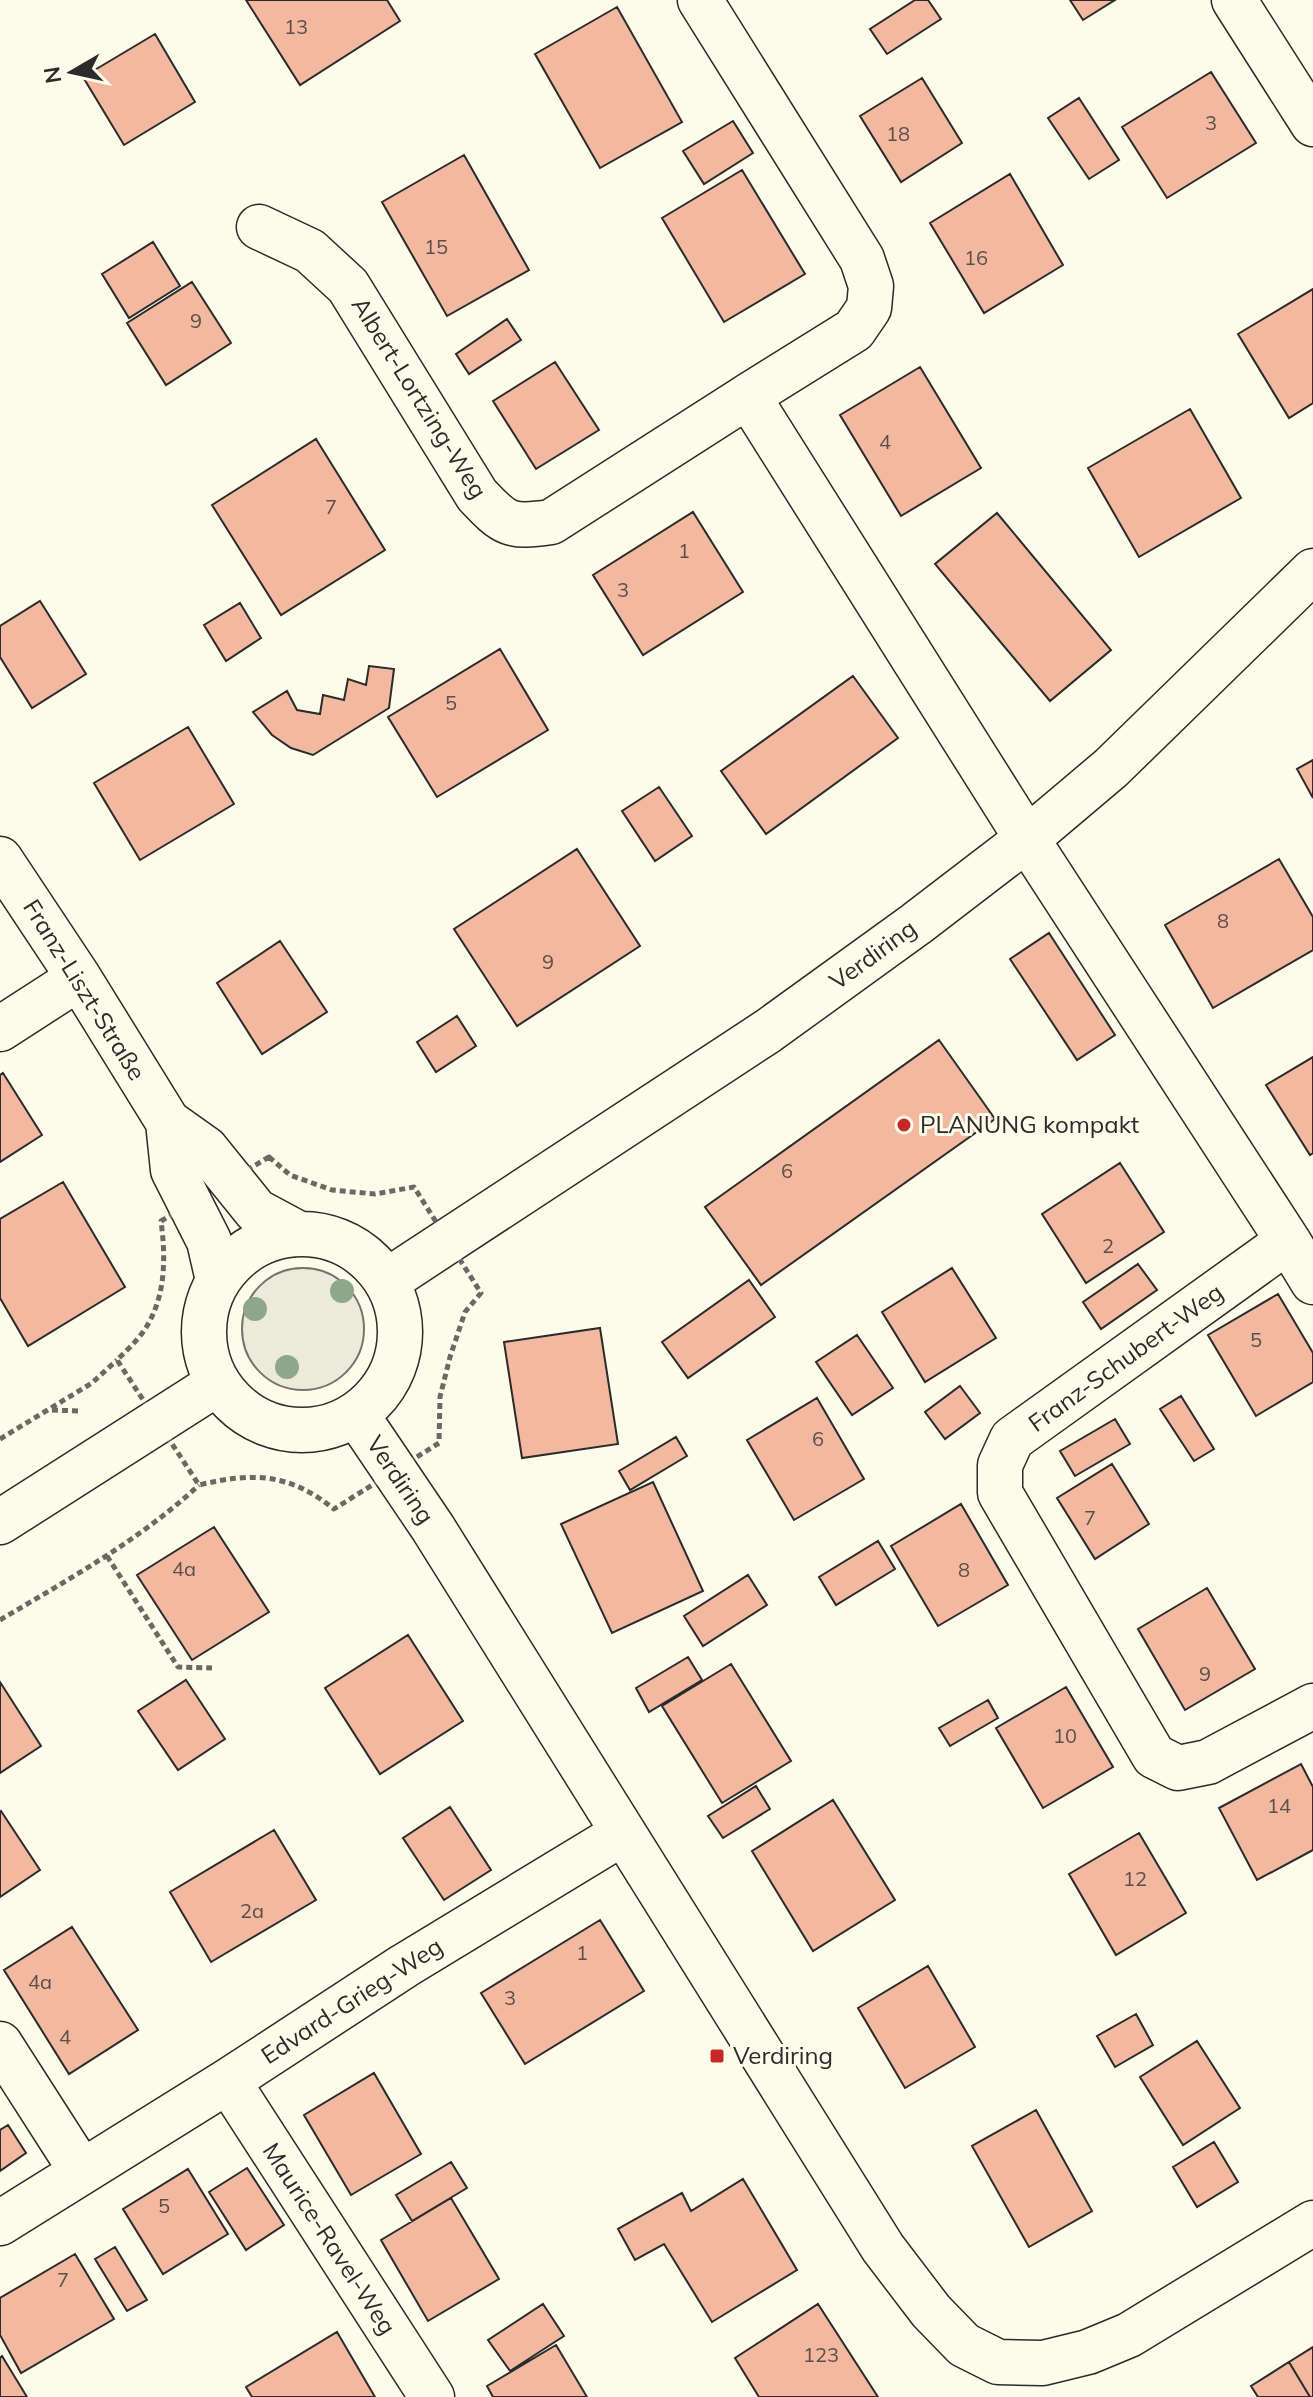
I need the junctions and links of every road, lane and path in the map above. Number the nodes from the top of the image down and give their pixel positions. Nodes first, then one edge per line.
1 (700, 0) edge
2 (1234, 0) edge
3 (1313, 124) edge
4 (259, 227) dead end
5 (748, 396) junction
6 (1313, 571) edge
7 (1027, 839) junction
8 (0, 859) edge
9 (79, 978) junction
10 (0, 1029) edge
11 (168, 1122) junction
12 (232, 1180) junction
13 (191, 1203) junction
14 (297, 1233) junction
15 (448, 1240) junction
16 (1288, 1241) junction
17 (218, 1280) junction
18 (387, 1281) junction
19 (1313, 1282) edge
20 (117, 1360) junction
21 (218, 1383) junction
22 (356, 1414) junction
23 (157, 1422) junction
24 (0, 1439) edge
25 (394, 1471) junction
26 (199, 1485) junction
27 (0, 1522) edge
28 (107, 1556) junction
29 (0, 1620) edge
30 (212, 1668) dead end
31 (1313, 1706) edge
32 (623, 1833) junction
33 (0, 2044) edge
34 (228, 2081) junction
35 (82, 2172) junction
36 (0, 2223) edge
37 (1313, 2223) edge
38 (996, 2380) edge
39 (429, 2395) edge

1 - 5 street, Albert-Lortzing-Weg
2 - 3 street
4 - 5 street, Albert-Lortzing-Weg
5 - 7 street
6 - 7 street, Verdiring
7 - 15 street, Verdiring
7 - 16 street
8 - 9 street, Franz-Liszt-Straße
9 - 10 street
9 - 11 street, Franz-Liszt-Straße
11 - 12 street, Franz-Liszt-Straße
11 - 13 street, Franz-Liszt-Straße
12 - 13 path
12 - 14 street, Franz-Liszt-Straße
12 - 15 path
13 - 17 street, Franz-Liszt-Straße
13 - 20 path
14 - 17 street, Verdiring
14 - 18 street, Verdiring
15 - 18 street, Verdiring
15 - 25 path
16 - 19 street
16 - 31 street, Franz-Schubert-Weg
17 - 21 street, Verdiring
18 - 22 street, Verdiring
20 - 23 path
20 - 24 path
21 - 22 street, Verdiring
21 - 23 street
22 - 25 street, Verdiring
23 - 26 path
23 - 27 street
25 - 26 path
25 - 32 street, Verdiring
26 - 28 path
28 - 29 path
28 - 30 path
32 - 34 street, Edvard-Grieg-Weg
32 - 38 street, Verdiring
33 - 35 street
34 - 35 street, Edvard-Grieg-Weg
34 - 39 street, Maurice-Ravel-Weg
35 - 36 street, Edvard-Grieg-Weg
37 - 38 street, Verdiring

